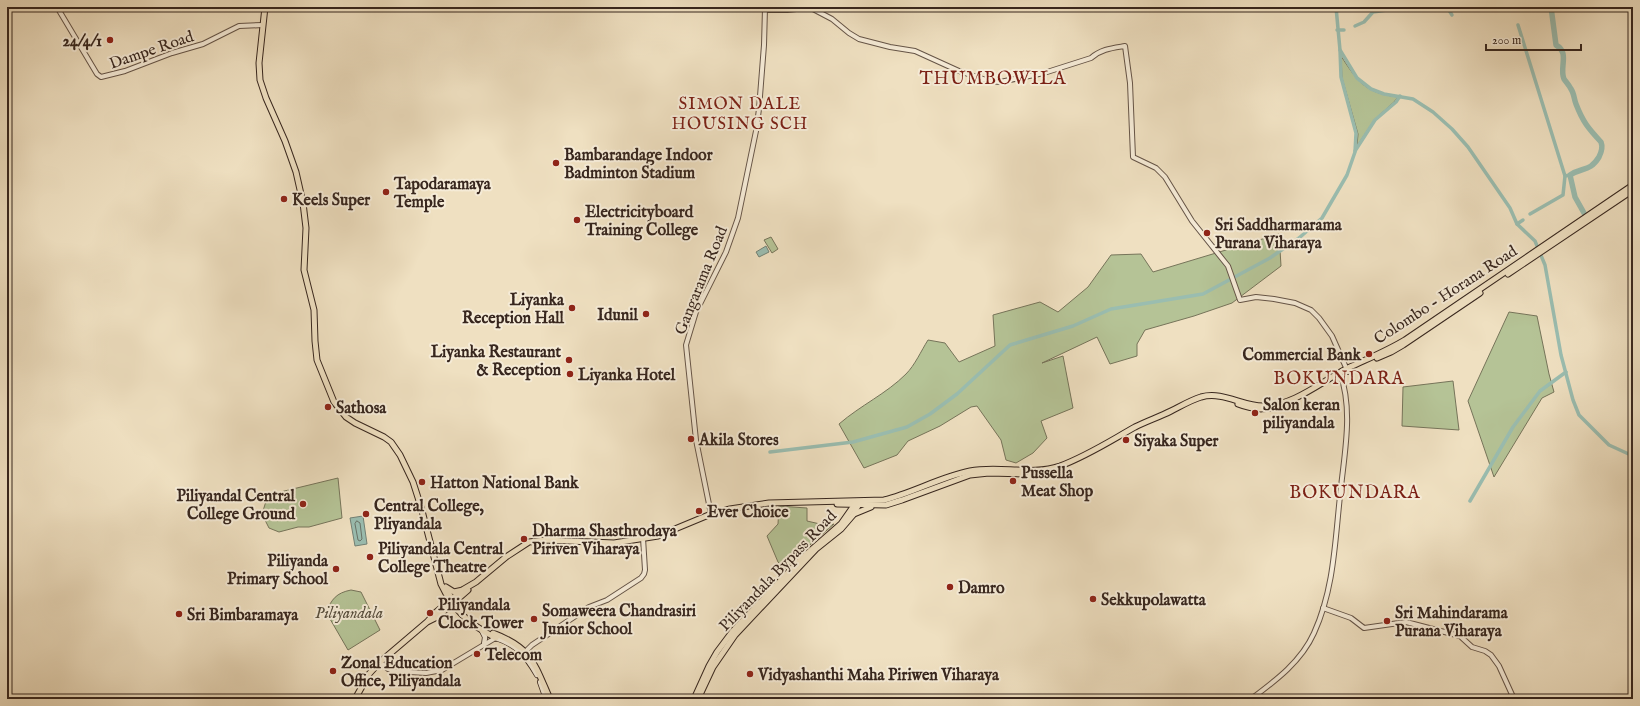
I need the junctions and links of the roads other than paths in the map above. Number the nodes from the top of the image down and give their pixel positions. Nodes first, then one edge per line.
1 (57, 7) edge
2 (265, 7) edge
3 (765, 8) edge
4 (263, 25) junction
5 (1633, 185) edge
6 (1633, 190) edge
7 (1543, 247) junction
8 (1347, 370) junction
9 (1340, 374) junction
10 (902, 498) junction
11 (826, 503) junction
12 (857, 503) junction
13 (842, 505) junction
14 (874, 506) junction
15 (711, 514) junction
16 (854, 514) junction
17 (846, 517) junction
18 (643, 538) junction
19 (435, 563) junction
20 (474, 583) junction
21 (445, 587) junction
22 (464, 589) junction
23 (452, 602) junction
24 (1323, 608) junction
25 (482, 631) junction
26 (498, 637) junction
27 (484, 645) junction
28 (525, 652) junction
29 (380, 662) junction
30 (356, 699) edge
31 (546, 699) edge
32 (550, 699) edge
33 (694, 699) edge
34 (698, 699) edge
35 (1251, 699) edge
36 (1514, 699) edge

1 - 4 street, Dampe Road
2 - 4 main road
3 - 8 street
3 - 15 street, Gangarama Road
4 - 19 main road
5 - 7 main road, Colombo - Horana Road
6 - 7 main road, Colombo - Horana Road
7 - 8 main road, Colombo - Horana Road
8 - 9 main road, Colombo - Horana Road
9 - 10 main road, Colombo - Horana Road
9 - 24 street
10 - 12 main road
10 - 14 main road
11 - 12 main road
11 - 13 main road
11 - 15 main road
12 - 13 main road
12 - 14 main road
12 - 16 main road, Piliyandala Bypass Road
12 - 17 main road, Piliyandala Bypass Road
13 - 17 main road
14 - 16 main road
15 - 18 main road
16 - 34 main road, Piliyandala Bypass Road
17 - 33 main road, Piliyandala Bypass Road
18 - 20 main road
18 - 28 street
19 - 21 main road
19 - 23 main road
20 - 22 main road
20 - 23 main road
21 - 22 main road
21 - 23 main road
22 - 23 main road
23 - 25 main road
23 - 26 main road
23 - 29 main road
24 - 35 street
24 - 36 street
25 - 26 main road
25 - 27 main road
26 - 27 street
26 - 28 main road
26 - 31 main road
27 - 29 street
28 - 32 main road
29 - 30 main road

